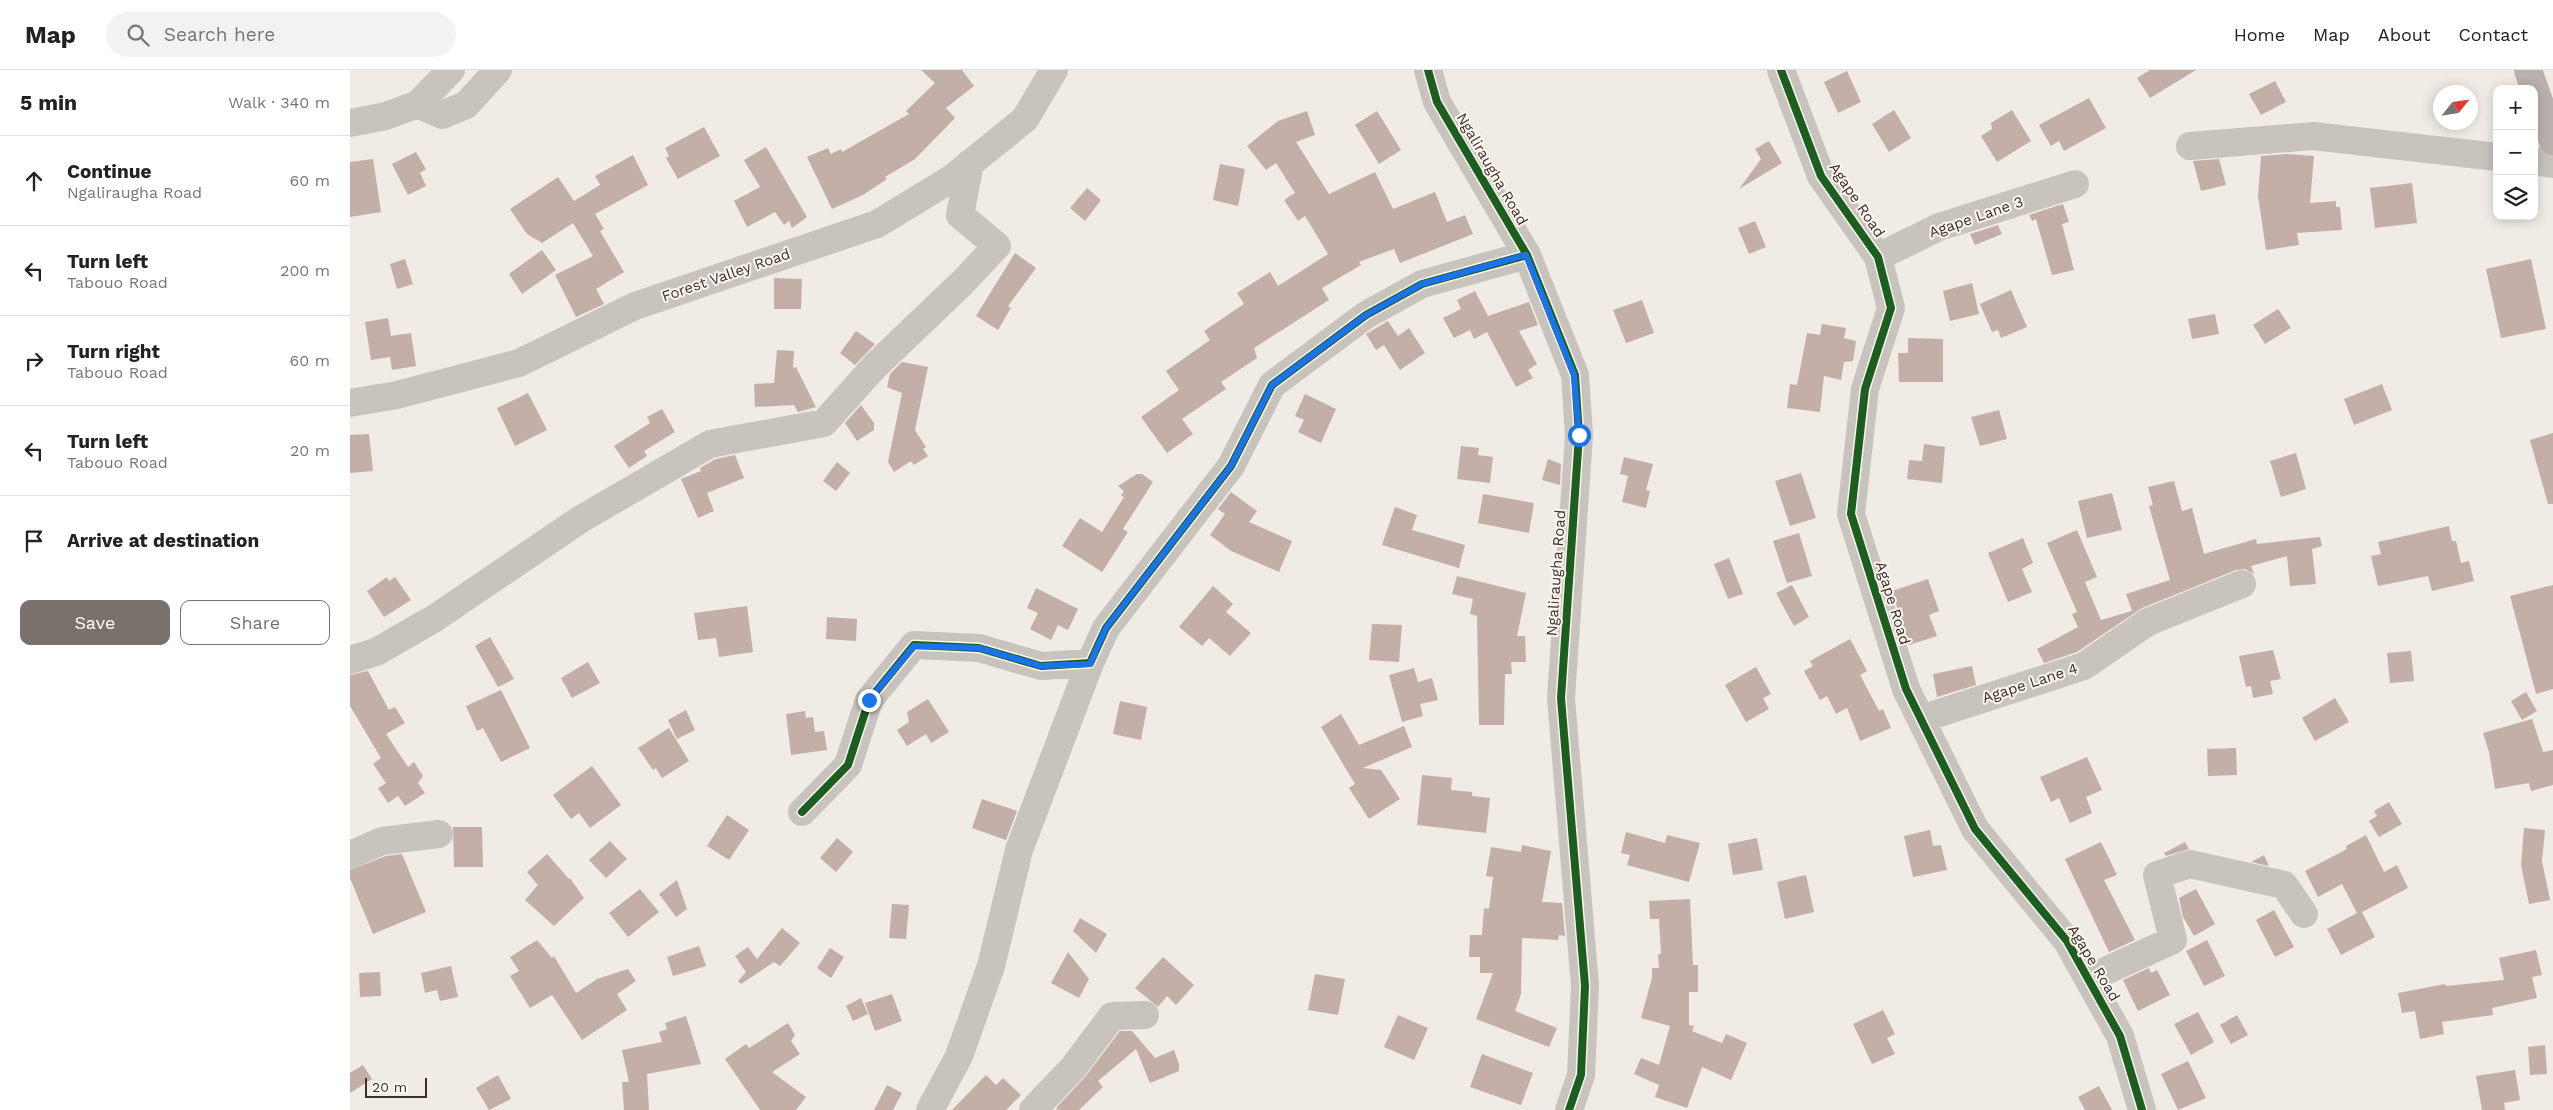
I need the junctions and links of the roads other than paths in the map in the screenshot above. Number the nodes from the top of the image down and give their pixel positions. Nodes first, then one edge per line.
1 (452, 70) edge
2 (498, 70) edge
3 (1054, 70) edge
4 (1428, 70) edge
5 (1781, 70) edge
6 (2528, 70) edge
7 (418, 104) junction
8 (350, 123) edge
9 (2553, 140) edge
10 (2190, 146) dead end
11 (2493, 157) edge
12 (2538, 162) edge
13 (970, 163) junction
14 (2553, 164) edge
15 (2076, 184) dead end
16 (1526, 255) junction
17 (1878, 257) junction
18 (350, 403) edge
19 (2242, 584) dead end
20 (350, 660) edge
21 (1090, 664) junction
22 (1921, 719) junction
23 (802, 812) dead end
24 (439, 834) dead end
25 (350, 855) edge
26 (2304, 914) dead end
27 (2088, 979) junction
28 (1145, 1014) dead end
29 (930, 1110) edge
30 (1033, 1110) edge
31 (1569, 1110) edge
32 (2142, 1110) edge

1 - 7 street
2 - 7 street
3 - 13 street, Forest Valley Road
4 - 16 street, Ngaliraugha Road
5 - 17 street, Agape Road
6 - 9 main road
7 - 8 street
10 - 11 street
12 - 14 street
13 - 18 street, Forest Valley Road
13 - 20 street
15 - 17 street, Agape Lane 3
16 - 21 street
16 - 31 street, Ngaliraugha Road
17 - 22 street, Agape Road
19 - 22 street, Agape Lane 4
21 - 23 street
21 - 29 street
22 - 27 street, Agape Road
24 - 25 street
26 - 27 street
27 - 32 street, Agape Road
28 - 30 street

